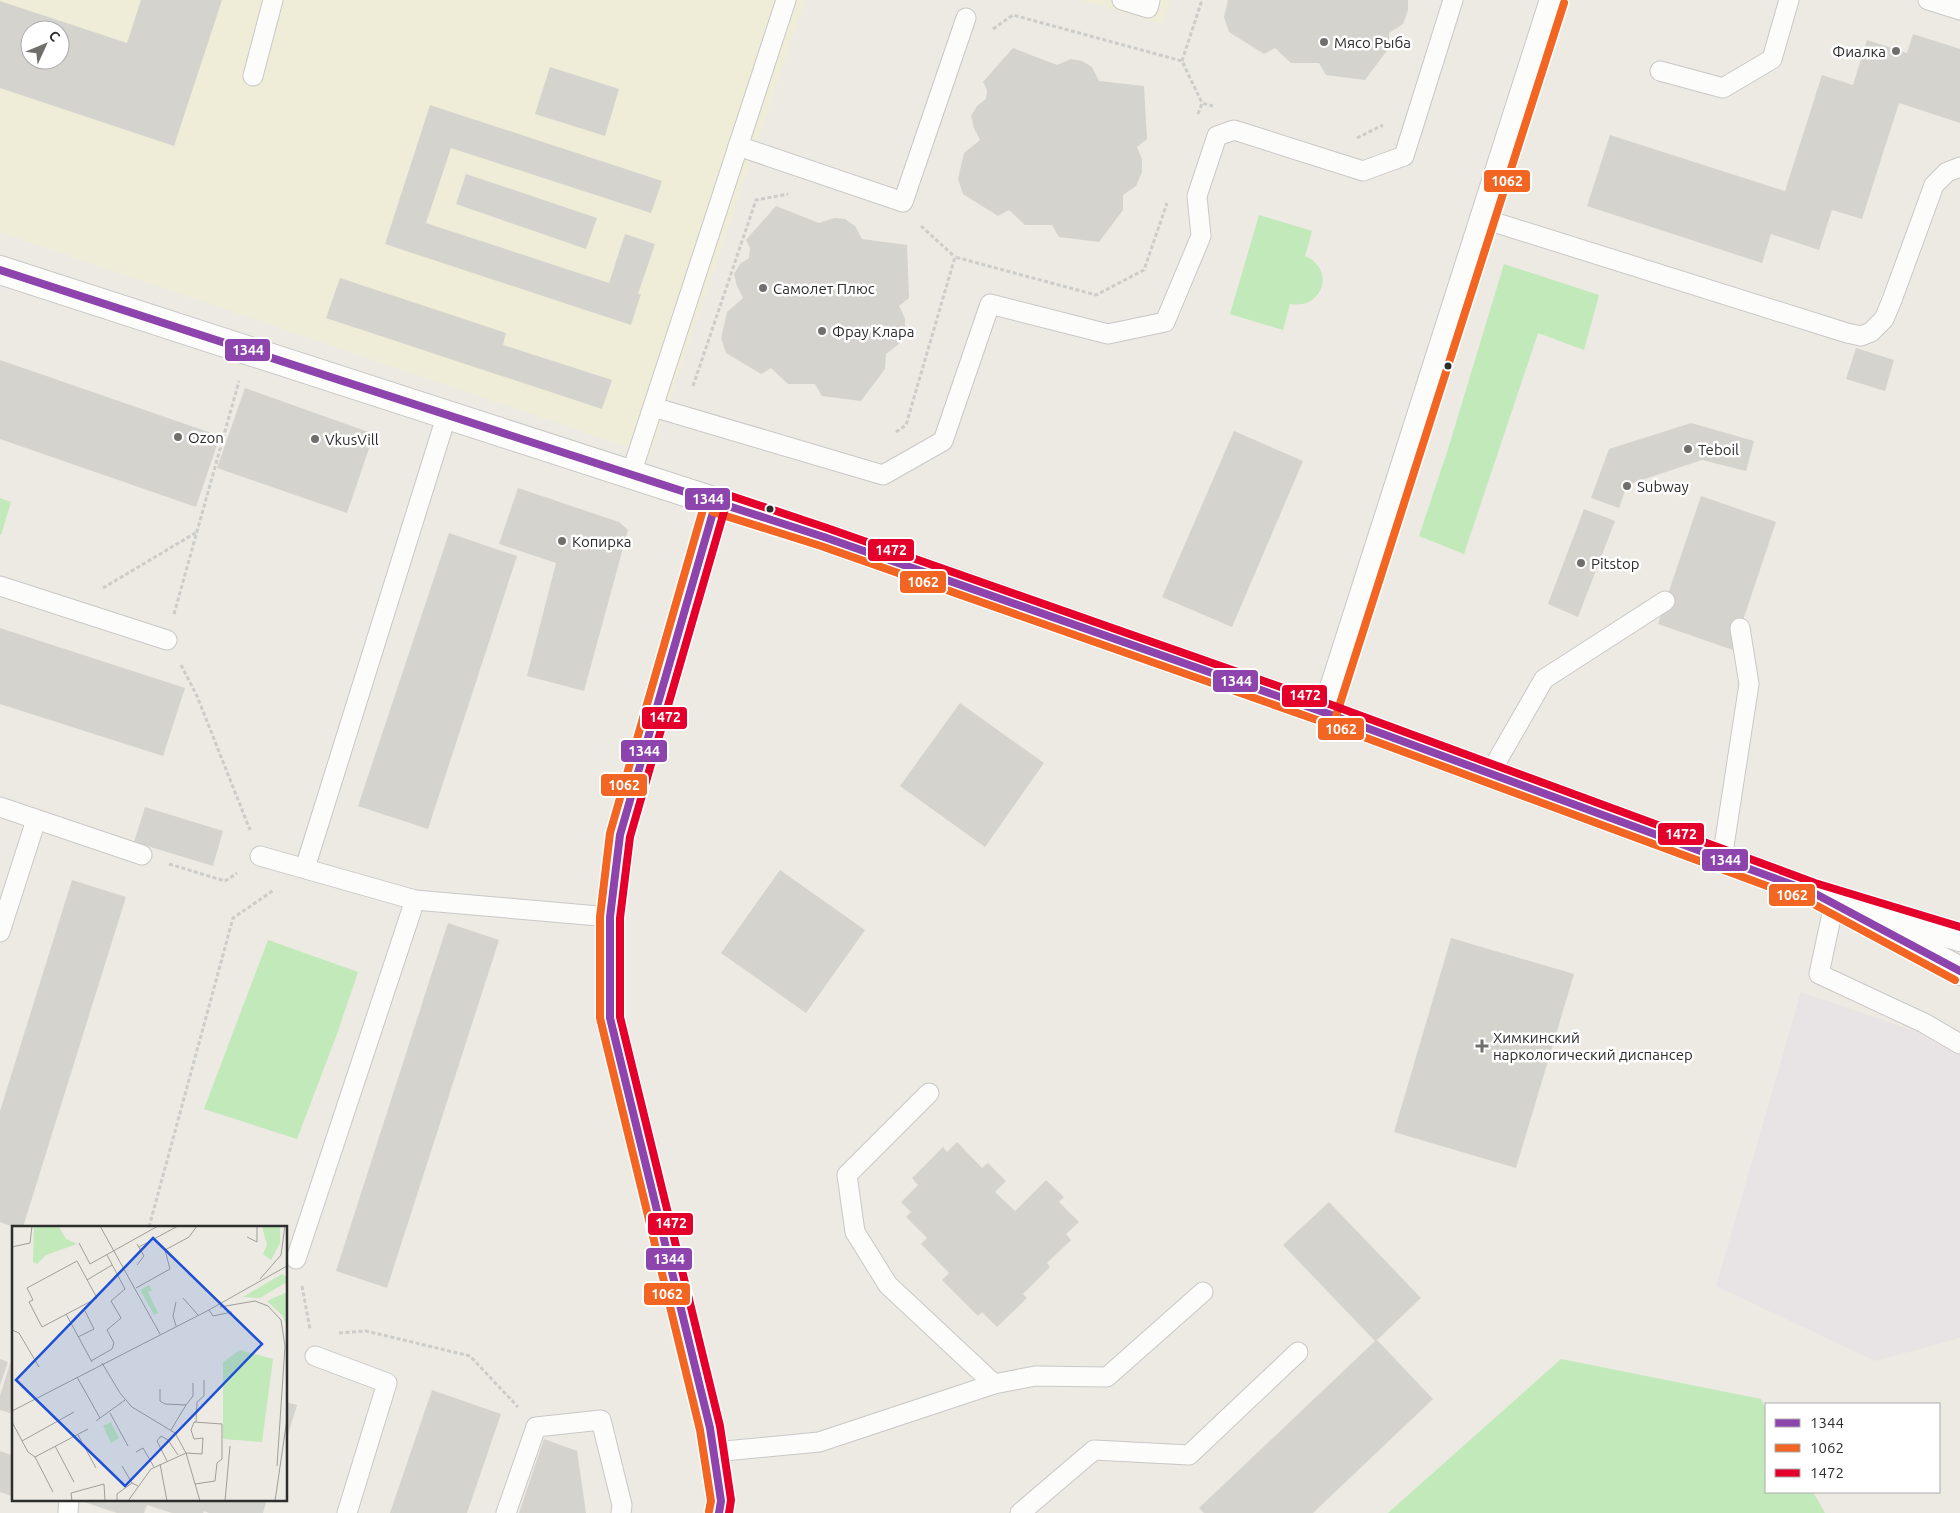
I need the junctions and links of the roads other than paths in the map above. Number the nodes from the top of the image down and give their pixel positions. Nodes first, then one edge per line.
1 (274, 0) edge
2 (786, 0) edge
3 (1122, 0) edge
4 (1150, 0) edge
5 (1453, 0) edge
6 (1554, 0) edge
7 (1789, 0) edge
8 (1928, 0) edge
9 (1960, 10) edge
10 (966, 18) dead end
11 (1660, 70) dead end
12 (253, 76) dead end
13 (738, 146) junction
14 (1960, 167) edge
15 (1484, 219) junction
16 (0, 270) edge
17 (653, 407) junction
18 (447, 414) junction
19 (631, 474) junction
20 (716, 502) junction
21 (0, 586) edge
22 (1665, 601) dead end
23 (1740, 628) dead end
24 (167, 640) road end
25 (1326, 713) junction
26 (1490, 773) junction
27 (0, 808) edge
28 (36, 820) junction
29 (142, 856) road end
30 (260, 856) road end
31 (1722, 859) junction
32 (305, 868) junction
33 (1823, 898) junction
34 (415, 900) junction
35 (610, 917) junction
36 (0, 932) edge
37 (1960, 938) edge
38 (1960, 971) edge
39 (1960, 1044) edge
40 (929, 1093) dead end
41 (296, 1259) road end
42 (1203, 1292) dead end
43 (1298, 1352) dead end
44 (316, 1356) road end
45 (994, 1384) junction
46 (714, 1452) junction
47 (69, 1500) edge
48 (68, 1513) edge
49 (348, 1513) edge
50 (506, 1513) edge
51 (621, 1513) edge
52 (719, 1513) edge
53 (1020, 1513) edge

1 - 12 lane
2 - 13 lane
3 - 4 lane
5 - 17 lane
6 - 15 street
7 - 11 lane
8 - 9 lane
10 - 13 lane
13 - 17 lane
14 - 15 lane
15 - 25 street
16 - 18 street
17 - 19 lane
18 - 19 street
18 - 32 lane
19 - 20 street
20 - 25 street
20 - 35 street
21 - 24 lane
22 - 26 lane
23 - 31 lane
25 - 26 street
26 - 31 street
27 - 28 lane
28 - 29 lane
28 - 36 lane
30 - 32 lane
31 - 33 street
32 - 34 lane
33 - 37 street
33 - 38 street
33 - 39 lane
34 - 35 lane
34 - 41 lane
35 - 46 street
40 - 45 lane
42 - 45 lane
43 - 53 lane
44 - 49 lane
45 - 46 lane
46 - 52 street
47 - 48 lane
50 - 51 lane

